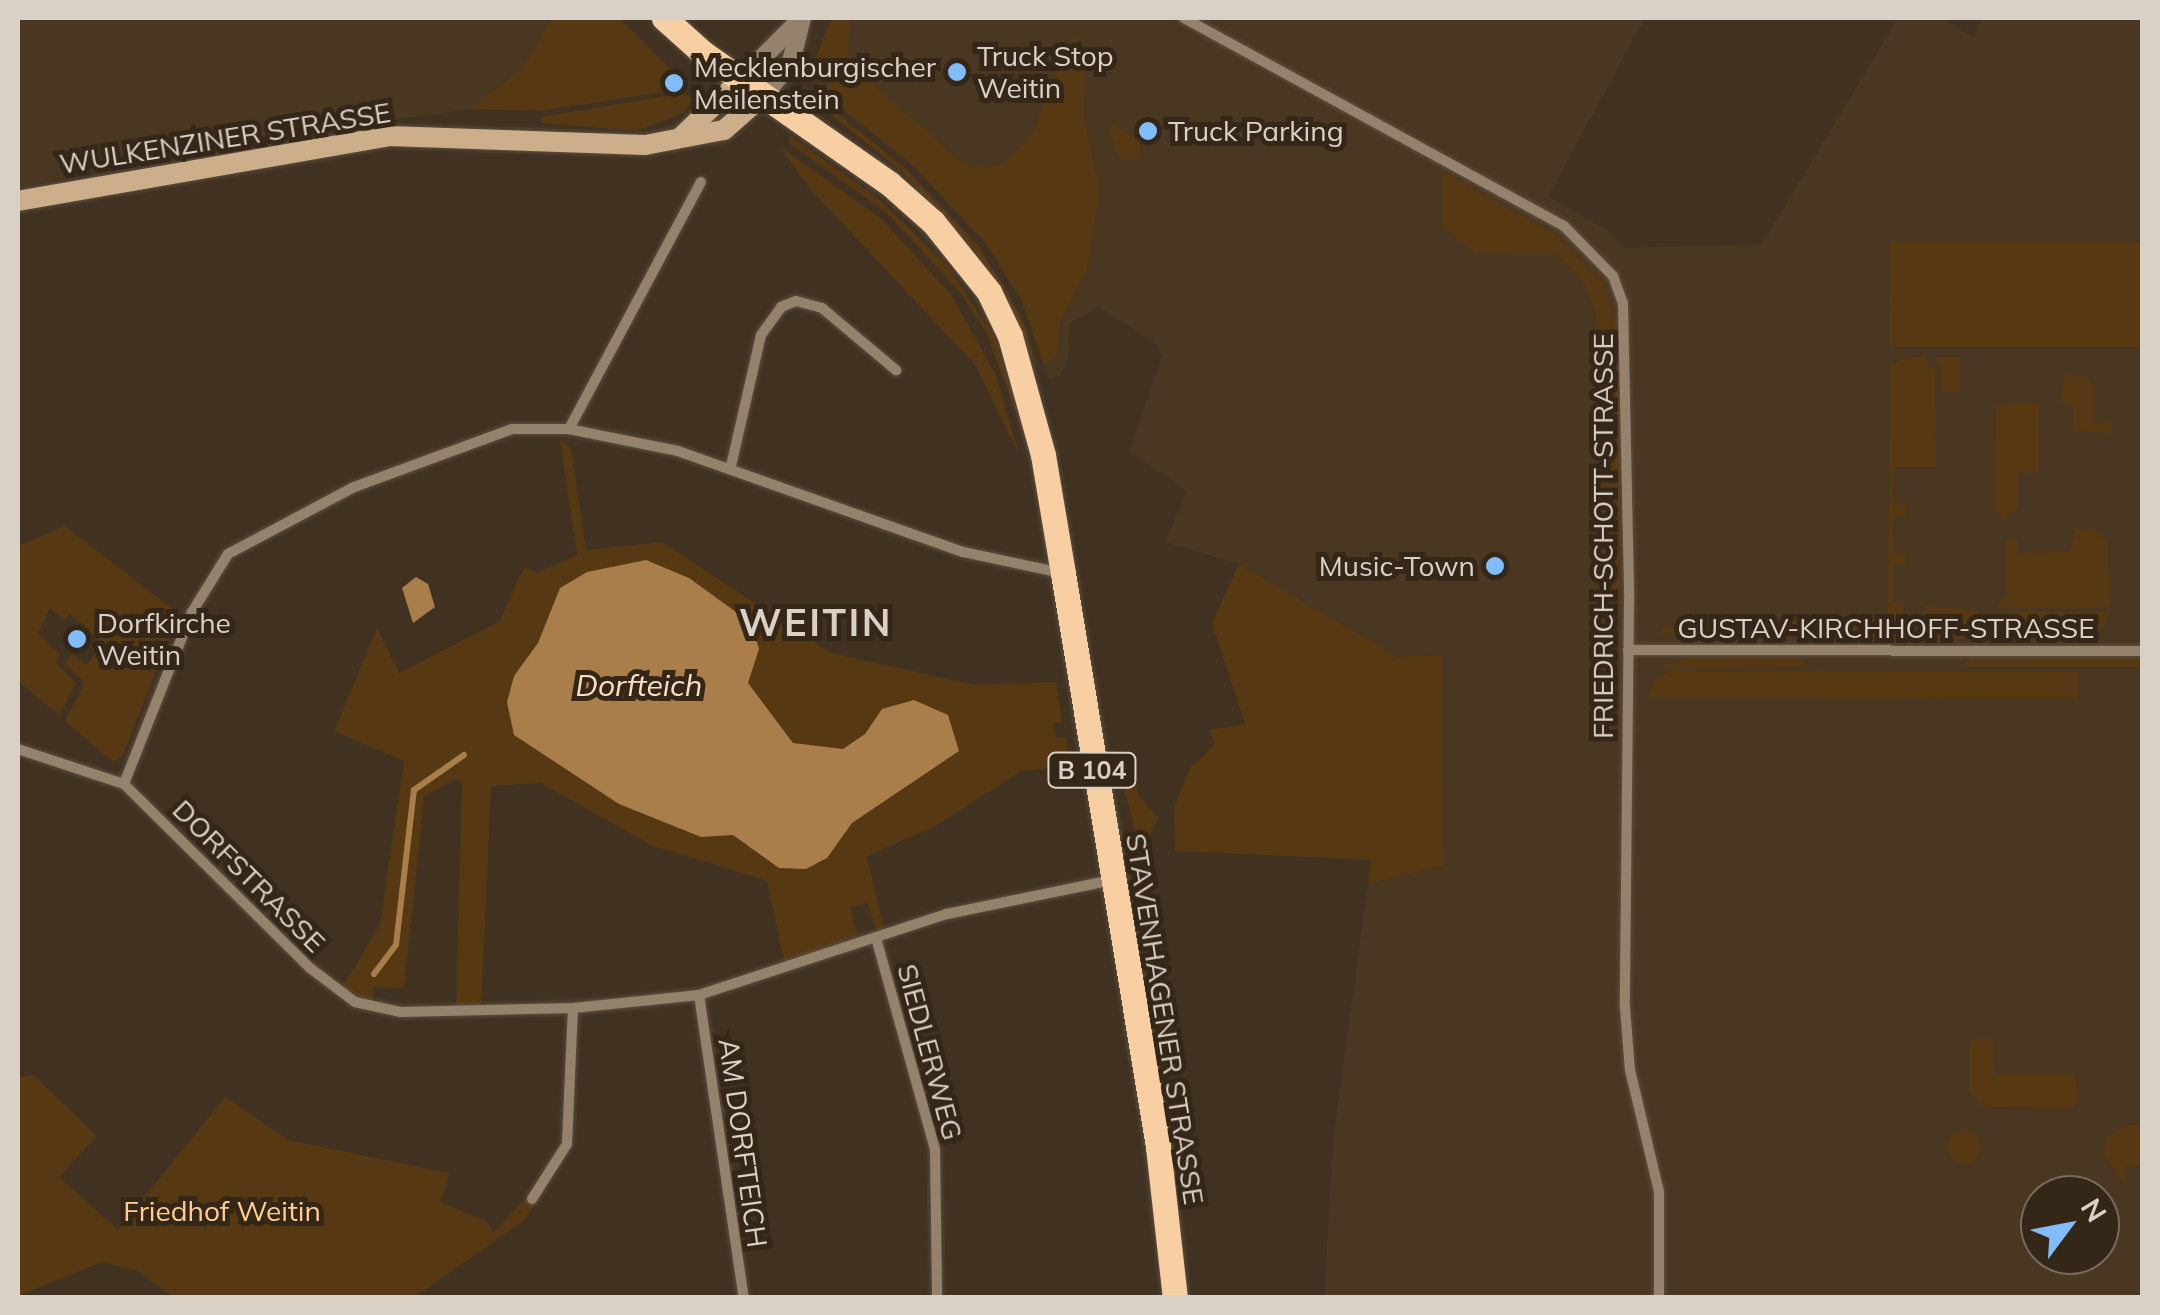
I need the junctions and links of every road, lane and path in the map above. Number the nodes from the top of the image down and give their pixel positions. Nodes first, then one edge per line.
1 (664, 18) edge
2 (1184, 18) edge
3 (801, 19) edge
4 (741, 79) junction
5 (764, 95) junction
6 (681, 137) junction
7 (701, 182) dead end
8 (18, 201) edge
9 (896, 370) dead end
10 (569, 429) junction
11 (731, 466) junction
12 (1064, 573) junction
13 (1628, 650) junction
14 (2142, 651) edge
15 (18, 749) edge
16 (124, 784) junction
17 (1115, 880) junction
18 (876, 938) junction
19 (698, 995) junction
20 (573, 1008) junction
21 (532, 1199) dead end
22 (744, 1298) edge
23 (937, 1298) edge
24 (1175, 1298) edge
25 (1659, 1298) edge

1 - 4 main road, STAVENHAGENER STRASSE / B 104
2 - 13 street, FRIEDRICH-SCHOTT-STRASSE
3 - 4 street
3 - 5 street
4 - 5 main road, STAVENHAGENER STRASSE / B 104
4 - 6 main road
5 - 6 main road, WULKENZINER STRASSE
5 - 12 main road, STAVENHAGENER STRASSE / B 104
6 - 8 main road, WULKENZINER STRASSE
7 - 10 street
9 - 11 street
10 - 11 street
10 - 16 street
11 - 12 street
12 - 17 main road, STAVENHAGENER STRASSE / B 104
13 - 14 street, GUSTAV-KIRCHHOFF-STRASSE
13 - 25 street, FRIEDRICH-SCHOTT-STRASSE
15 - 16 street
16 - 20 street, DORFSTRASSE
17 - 18 street, DORFSTRASSE
17 - 24 main road, STAVENHAGENER STRASSE / B 104
18 - 19 street, DORFSTRASSE
18 - 23 street, SIEDLERWEG
19 - 20 street, DORFSTRASSE
19 - 22 street, AM DORFTEICH
20 - 21 street

